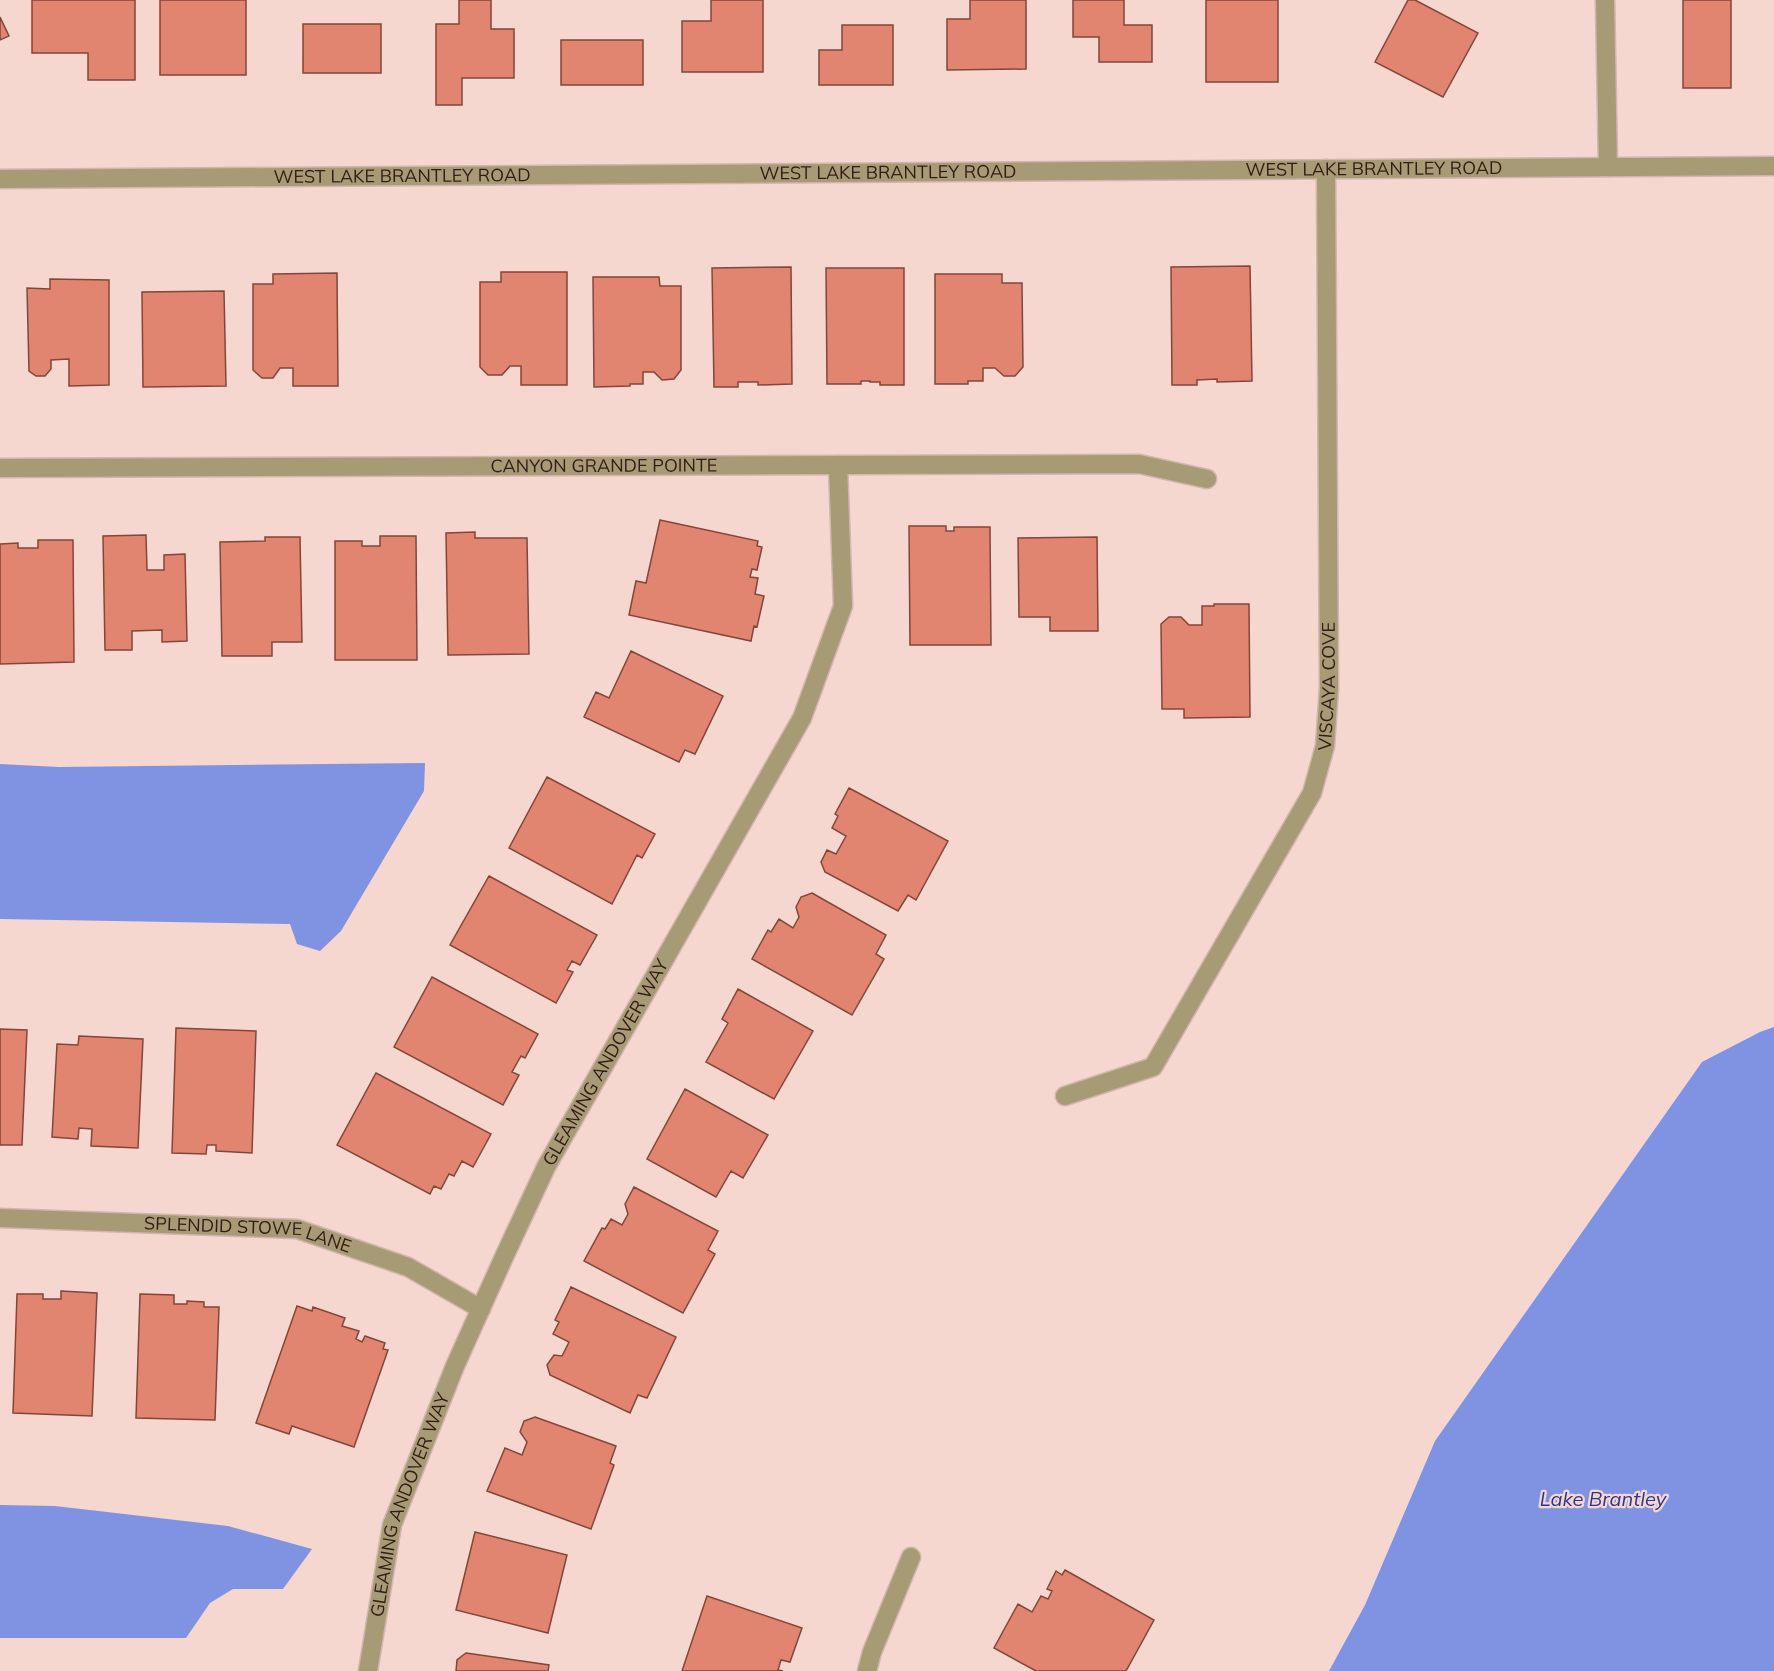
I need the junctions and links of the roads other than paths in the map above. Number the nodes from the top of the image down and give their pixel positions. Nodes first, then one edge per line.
1 (1605, 0) edge
2 (1774, 166) edge
3 (1608, 167) junction
4 (1326, 169) junction
5 (0, 179) edge
6 (838, 465) junction
7 (0, 468) edge
8 (1206, 480) dead end
9 (1065, 1096) dead end
10 (0, 1218) edge
11 (481, 1309) junction
12 (911, 1557) dead end
13 (368, 1671) edge
14 (867, 1671) edge

1 - 3 street
2 - 3 street, WEST LAKE BRANTLEY ROAD
3 - 4 street, WEST LAKE BRANTLEY ROAD
4 - 5 street, WEST LAKE BRANTLEY ROAD
4 - 9 street, VISCAYA COVE
6 - 7 street, CANYON GRANDE POINTE
6 - 8 street, CANYON GRANDE POINTE
6 - 11 street, GLEAMING ANDOVER WAY
10 - 11 street, SPLENDID STOWE LANE
11 - 13 street, GLEAMING ANDOVER WAY
12 - 14 street

